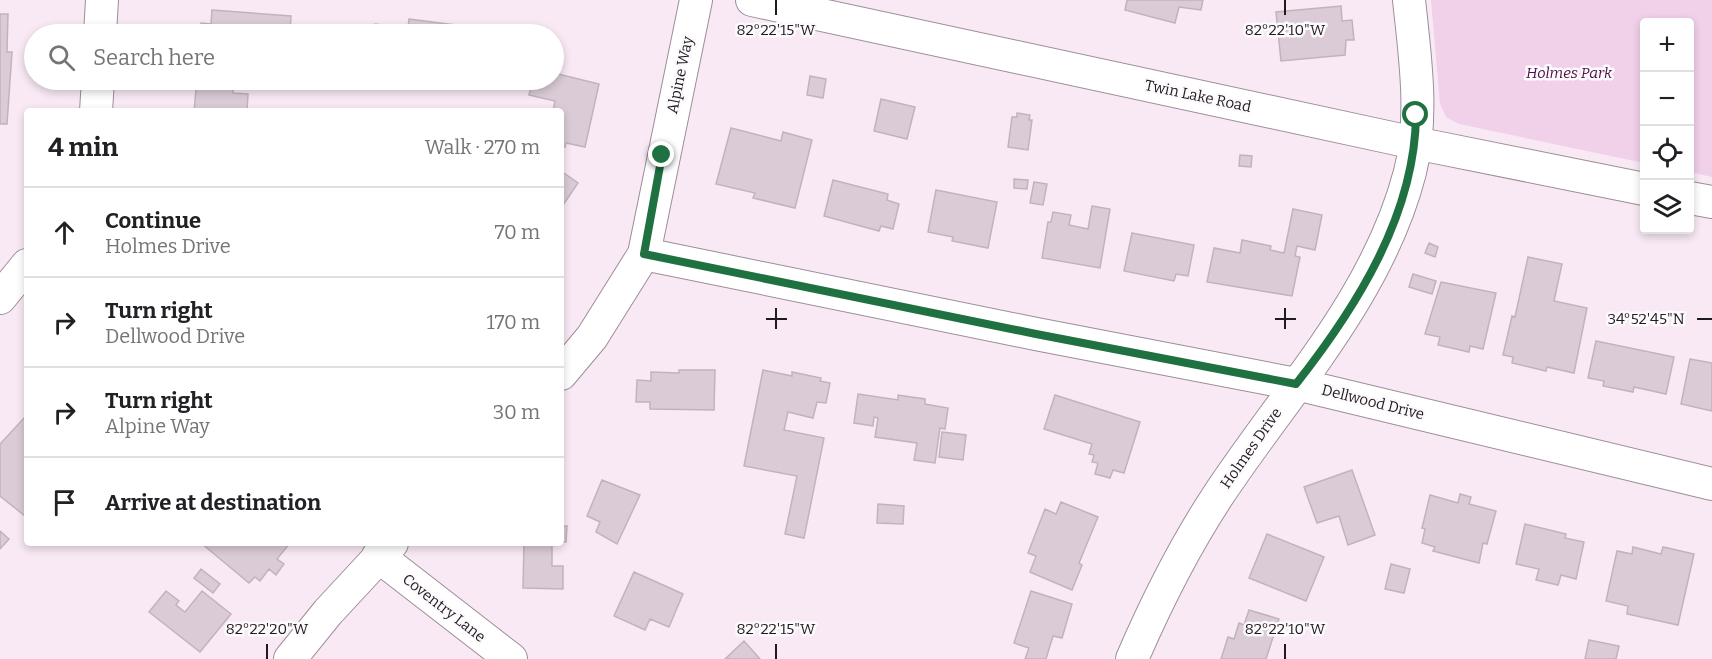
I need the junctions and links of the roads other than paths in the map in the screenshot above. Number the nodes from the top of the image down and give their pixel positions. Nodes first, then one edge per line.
1 (102, 0) edge
2 (696, 0) edge
3 (752, 0) edge
4 (1409, 0) edge
5 (832, 8) edge
6 (101, 24) edge
7 (97, 90) edge
8 (96, 108) edge
9 (1416, 143) junction
10 (1640, 188) edge
11 (1694, 199) edge
12 (1712, 202) edge
13 (644, 254) junction
14 (24, 269) edge
15 (0, 298) edge
16 (564, 371) edge
17 (1296, 384) junction
18 (1712, 484) edge
19 (385, 550) edge
20 (290, 659) edge
21 (511, 659) edge
22 (1132, 659) edge

1 - 6 street
2 - 13 street, Alpine Way
3 - 5 street, Twin Lake Road
4 - 9 street, Holmes Drive
5 - 9 street, Twin Lake Road
7 - 8 street
9 - 10 street, Twin Lake Road
9 - 17 street, Holmes Drive
11 - 12 street
13 - 16 street, Alpine Way
13 - 17 street, Dellwood Drive
14 - 15 street
17 - 18 street, Dellwood Drive
17 - 22 street, Holmes Drive
19 - 20 street
19 - 21 street, Coventry Lane

